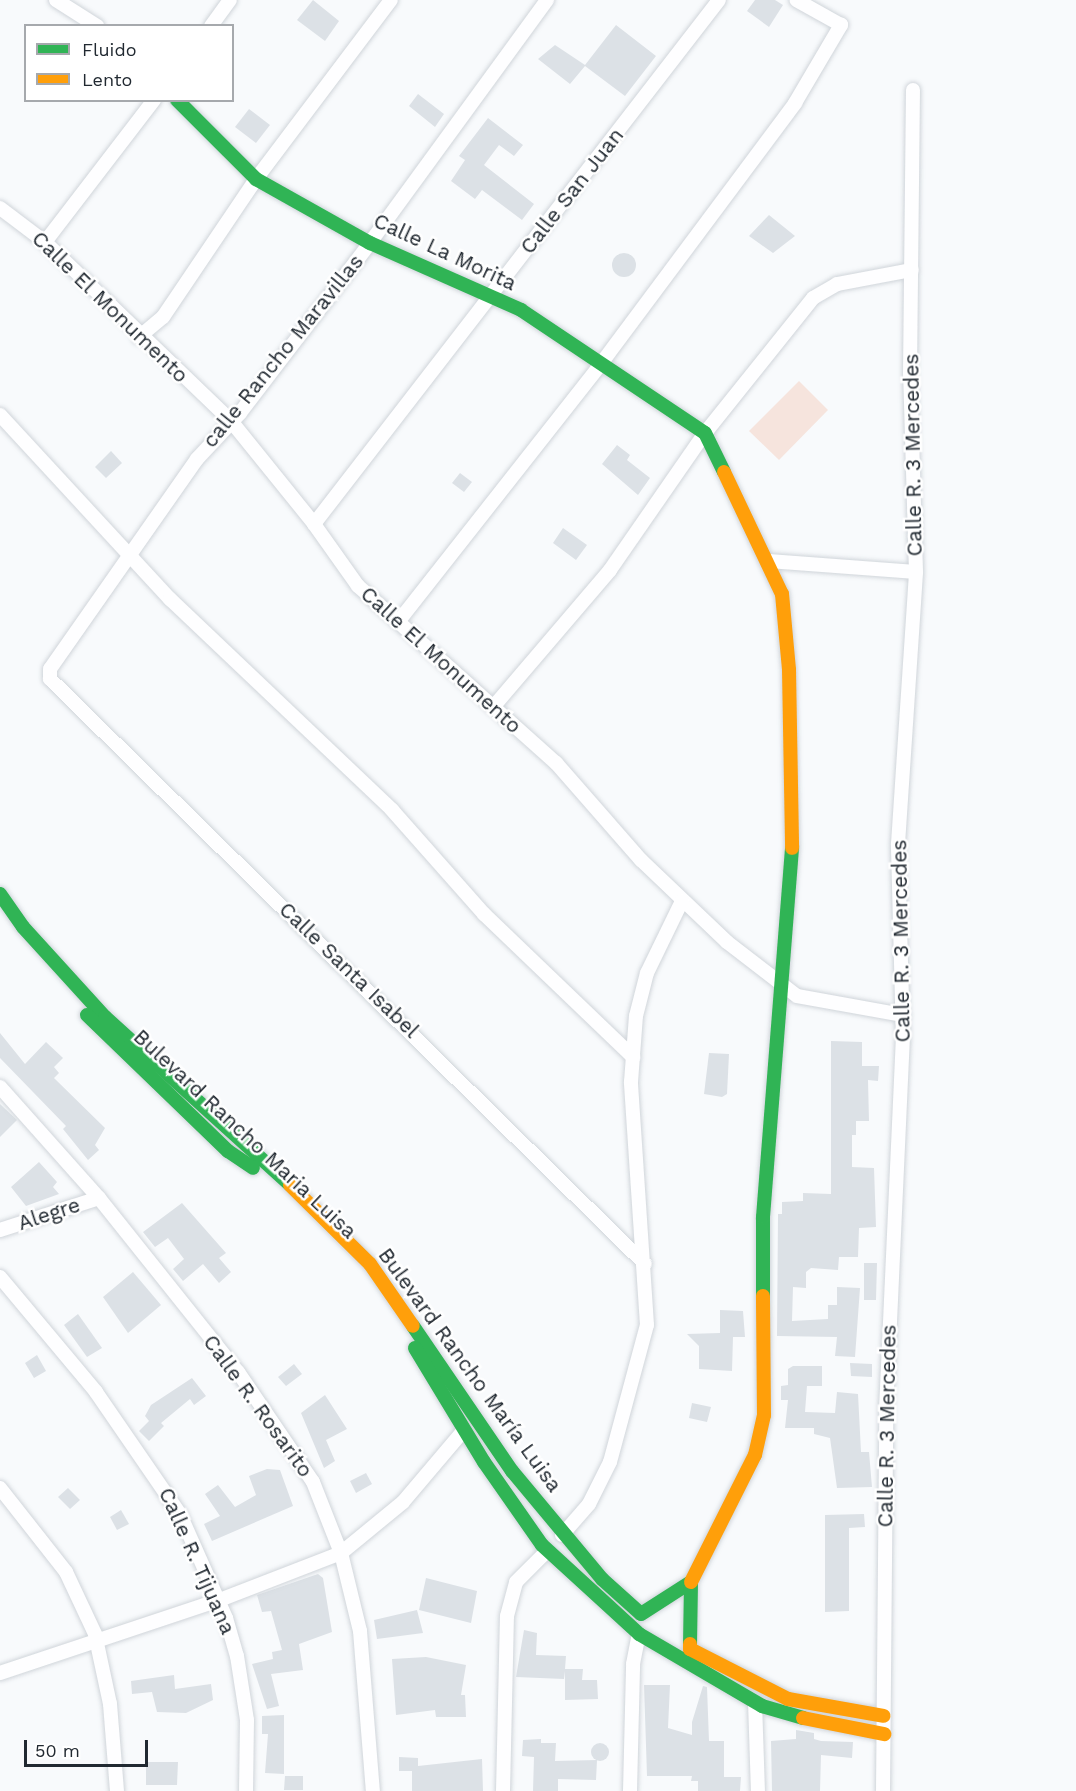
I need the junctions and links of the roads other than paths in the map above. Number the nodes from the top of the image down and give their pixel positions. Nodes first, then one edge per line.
1 (56, 0) edge
2 (230, 0) edge
3 (391, 0) edge
4 (547, 0) edge
5 (719, 0) edge
6 (796, 0) edge
7 (94, 24) edge
8 (212, 24) edge
9 (914, 90) dead end
10 (152, 102) edge
11 (179, 102) edge
12 (256, 179) junction
13 (0, 208) edge
14 (45, 242) junction
15 (370, 243) junction
16 (912, 270) junction
17 (492, 294) junction
18 (139, 337) junction
19 (600, 364) junction
20 (0, 415) edge
21 (231, 421) junction
22 (705, 433) junction
23 (314, 524) junction
24 (133, 555) junction
25 (769, 561) junction
26 (916, 572) junction
27 (398, 622) junction
28 (50, 679) joint
29 (494, 705) junction
30 (0, 894) edge
31 (682, 901) junction
32 (0, 914) edge
33 (780, 986) junction
34 (903, 1015) junction
35 (633, 1057) junction
36 (0, 1086) edge
37 (99, 1198) junction
38 (0, 1230) edge
39 (645, 1264) junction
40 (0, 1277) edge
41 (464, 1430) junction
42 (0, 1488) edge
43 (562, 1535) junction
44 (547, 1551) junction
45 (341, 1553) junction
46 (691, 1582) junction
47 (217, 1601) junction
48 (639, 1634) junction
49 (97, 1642) junction
50 (0, 1673) edge
51 (755, 1702) junction
52 (884, 1716) junction
53 (884, 1734) junction
54 (117, 1791) edge
55 (246, 1791) edge
56 (372, 1791) edge
57 (503, 1791) edge
58 (630, 1791) edge
59 (758, 1791) edge
60 (884, 1791) edge

1 - 7 street
2 - 8 street
3 - 12 street
4 - 15 street, calle Rancho Maravillas
5 - 17 street, Calle San Juan
6 - 19 street
9 - 16 street, Calle R. 3 Mercedes
10 - 14 street
11 - 12 street, Calle La Morita
12 - 15 street, Calle La Morita
12 - 18 street
13 - 14 street, Calle El Monumento
14 - 18 street, Calle El Monumento
15 - 17 street, Calle La Morita
15 - 21 street, calle Rancho Maravillas
16 - 22 street
16 - 26 street, Calle R. 3 Mercedes
17 - 19 street, Calle La Morita
17 - 23 street, Calle San Juan
18 - 21 street, Calle El Monumento
19 - 22 street, Calle La Morita
19 - 27 street
20 - 24 street
21 - 23 street, Calle El Monumento
21 - 24 street, calle Rancho Maravillas
22 - 25 street
22 - 29 street
23 - 27 street, Calle El Monumento
24 - 28 street, calle Rancho Maravillas
24 - 35 street
25 - 26 street
25 - 33 street
26 - 34 street, Calle R. 3 Mercedes
27 - 29 street, Calle El Monumento
28 - 39 street, Calle Santa Isabel
29 - 31 street, Calle El Monumento
30 - 43 street, Bulevard Rancho María Luisa
31 - 33 street, Calle El Monumento
31 - 35 street
32 - 41 street, Bulevard Rancho Maria Luisa
33 - 34 street, Calle El Monumento
33 - 46 street
34 - 52 street, Calle R. 3 Mercedes
35 - 39 street
36 - 37 street, Calle R. Rosarito
37 - 38 street, Alegre
37 - 45 street, Calle R. Rosarito
39 - 43 street
40 - 47 street, Calle R. Tijuana
41 - 44 street, Bulevard Rancho Maria Luisa
41 - 45 street
42 - 49 street
43 - 46 street, Bulevard Rancho María Luisa
44 - 48 street, Bulevard Rancho Maria Luisa
44 - 57 street
45 - 47 street
45 - 56 street, Calle R. Rosarito
46 - 52 street
47 - 49 street
47 - 55 street, Calle R. Tijuana
48 - 51 street, Bulevard Rancho Maria Luisa
48 - 58 street
49 - 50 street
49 - 54 street
51 - 53 street, Bulevard Rancho Maria Luisa
51 - 59 street
52 - 53 street, Calle R. 3 Mercedes
53 - 60 street, Calle R. 3 Mercedes

